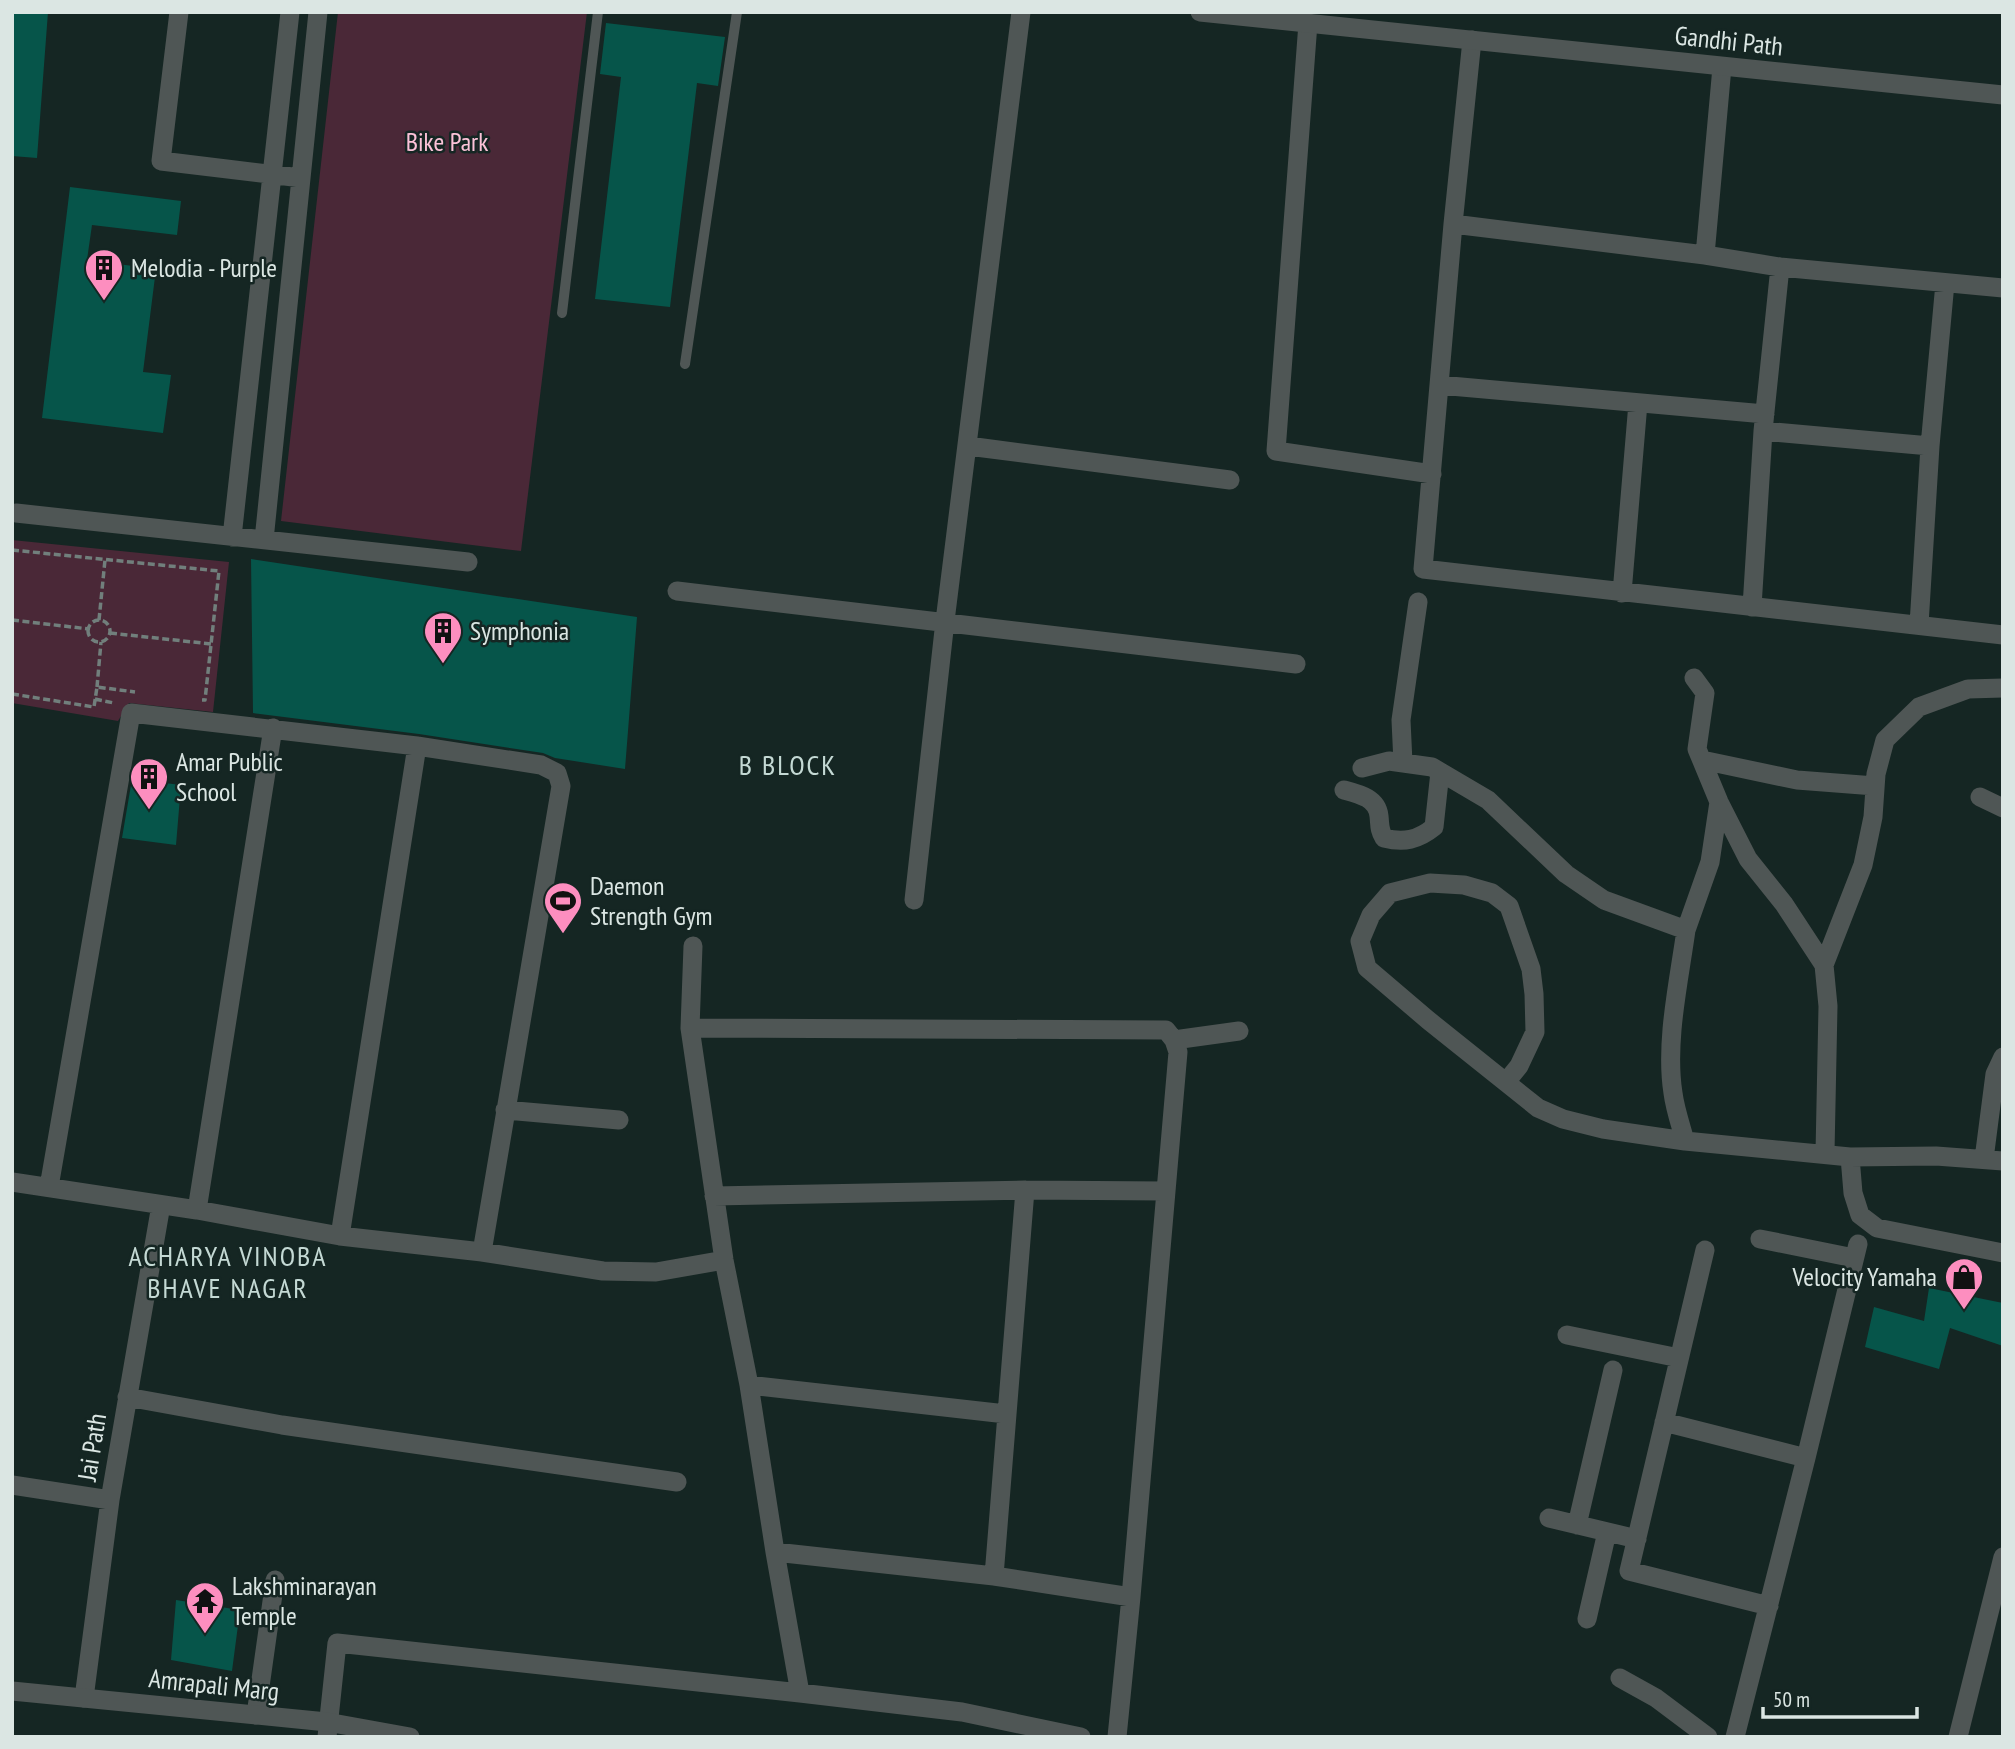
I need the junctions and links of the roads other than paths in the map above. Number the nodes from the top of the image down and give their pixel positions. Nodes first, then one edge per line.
1 (179, 12) edge
2 (290, 12) edge
3 (318, 12) edge
4 (598, 12) edge
5 (737, 12) edge
6 (1021, 12) edge
7 (1200, 12) edge
8 (1358, 21) edge
9 (1308, 23) junction
10 (1472, 40) junction
11 (1722, 67) junction
12 (2003, 95) edge
13 (272, 175) junction
14 (301, 178) junction
15 (1453, 225) junction
16 (1705, 255) junction
17 (1780, 267) junction
18 (1945, 283) junction
19 (2003, 288) edge
20 (562, 313) dead end
21 (685, 364) dead end
22 (1439, 385) junction
23 (1638, 403) junction
24 (1764, 423) junction
25 (968, 446) junction
26 (1930, 446) junction
27 (1432, 474) junction
28 (1230, 480) dead end
29 (16, 513) dead end
30 (232, 537) junction
31 (264, 540) junction
32 (468, 562) dead end
33 (677, 591) dead end
34 (1622, 593) junction
35 (1418, 602) dead end
36 (1752, 607) junction
37 (945, 621) junction
38 (1919, 625) junction
39 (2003, 635) edge
40 (1296, 664) dead end
41 (1694, 678) dead end
42 (2003, 688) edge
43 (274, 728) junction
44 (417, 746) junction
45 (1702, 760) junction
46 (1403, 763) junction
47 (1362, 768) dead end
48 (1440, 772) junction
49 (1875, 786) junction
50 (1344, 789) dead end
51 (1980, 797) dead end
52 (1719, 802) junction
53 (2003, 808) edge
54 (914, 900) dead end
55 (1686, 930) junction
56 (693, 946) dead end
57 (1824, 965) junction
58 (690, 1028) junction
59 (1238, 1031) dead end
60 (1174, 1040) junction
61 (2003, 1057) edge
62 (1506, 1082) junction
63 (505, 1110) junction
64 (619, 1120) dead end
65 (1685, 1141) junction
66 (1825, 1153) junction
67 (1850, 1157) junction
68 (1993, 1160) edge
69 (12, 1182) edge
70 (48, 1187) junction
71 (1025, 1190) junction
72 (1165, 1191) junction
73 (714, 1196) junction
74 (161, 1205) junction
75 (197, 1210) junction
76 (340, 1236) junction
77 (1760, 1239) dead end
78 (1705, 1250) dead end
79 (482, 1252) junction
80 (2003, 1252) edge
81 (724, 1260) junction
82 (1567, 1335) dead end
83 (1679, 1358) junction
84 (1613, 1370) dead end
85 (749, 1385) junction
86 (127, 1397) junction
87 (1006, 1414) junction
88 (1664, 1422) junction
89 (1807, 1458) junction
90 (677, 1482) dead end
91 (12, 1485) edge
92 (110, 1500) junction
93 (1549, 1518) dead end
94 (1577, 1525) junction
95 (1607, 1532) junction
96 (1637, 1539) junction
97 (775, 1552) junction
98 (2003, 1557) edge
99 (993, 1576) junction
100 (275, 1580) dead end
101 (1131, 1597) junction
102 (1769, 1606) junction
103 (1587, 1619) dead end
104 (1620, 1678) dead end
105 (12, 1691) edge
106 (800, 1693) junction
107 (84, 1698) junction
108 (256, 1715) junction
109 (327, 1729) edge
110 (410, 1737) edge
111 (1081, 1737) edge
112 (1116, 1737) edge
113 (1708, 1737) edge
114 (1735, 1737) edge
115 (1958, 1737) edge

1 - 13 street
2 - 13 street
3 - 14 street
4 - 20 lane
5 - 21 lane
6 - 25 street
7 - 9 street, Gandhi Path
8 - 9 street, Gandhi Path
8 - 10 street, Gandhi Path
9 - 27 street
10 - 11 street, Gandhi Path
10 - 15 street
11 - 12 street, Gandhi Path
11 - 16 street
13 - 14 street
13 - 30 street
14 - 31 street
15 - 16 street
15 - 22 street
16 - 17 street
17 - 18 street
17 - 24 street
18 - 19 street
18 - 26 street
22 - 23 street
22 - 27 street
23 - 24 street
23 - 34 street
24 - 26 street
24 - 36 street
25 - 28 street
25 - 37 street
26 - 38 street
27 - 34 street
29 - 30 street
30 - 31 street
31 - 32 street
33 - 37 street
34 - 36 street
35 - 46 street
36 - 38 street
37 - 40 street
37 - 54 street
38 - 39 street
41 - 45 street
42 - 49 street
43 - 44 street
43 - 70 street
43 - 75 street
44 - 63 street
44 - 76 street
45 - 49 street
45 - 52 street
46 - 47 street
46 - 48 street
48 - 50 street
48 - 55 street
49 - 57 street
51 - 53 street
52 - 55 street
52 - 57 street
55 - 65 street
56 - 58 street
57 - 66 street
58 - 60 street
58 - 73 street
59 - 60 street
60 - 72 street
61 - 68 street
62 - 62 street
62 - 65 street
63 - 64 street
63 - 79 street
65 - 66 street
66 - 67 street
67 - 68 street
67 - 80 street
69 - 70 street
70 - 74 street
71 - 72 street
71 - 73 street
71 - 87 street
72 - 101 street
73 - 81 street
74 - 75 street
74 - 86 street, Jai Path
75 - 76 street
76 - 79 street
77 - 89 street
78 - 83 street
79 - 81 street
81 - 85 street
82 - 83 street
83 - 88 street
84 - 94 street
85 - 87 street
85 - 97 street
86 - 90 street
86 - 92 street, Jai Path
87 - 99 street
88 - 89 street
88 - 96 street
89 - 102 street
91 - 92 street
92 - 107 street, Jai Path
93 - 94 street
94 - 95 street
95 - 96 street
95 - 103 street
96 - 102 street
97 - 99 street
97 - 106 street
98 - 115 street
99 - 101 street
100 - 108 street
101 - 112 street
102 - 114 street
104 - 113 street
105 - 107 street, Amrapali Marg
106 - 109 street
106 - 111 street
107 - 108 street, Amrapali Marg
108 - 109 street, Amrapali Marg
109 - 110 street, Amrapali Marg

